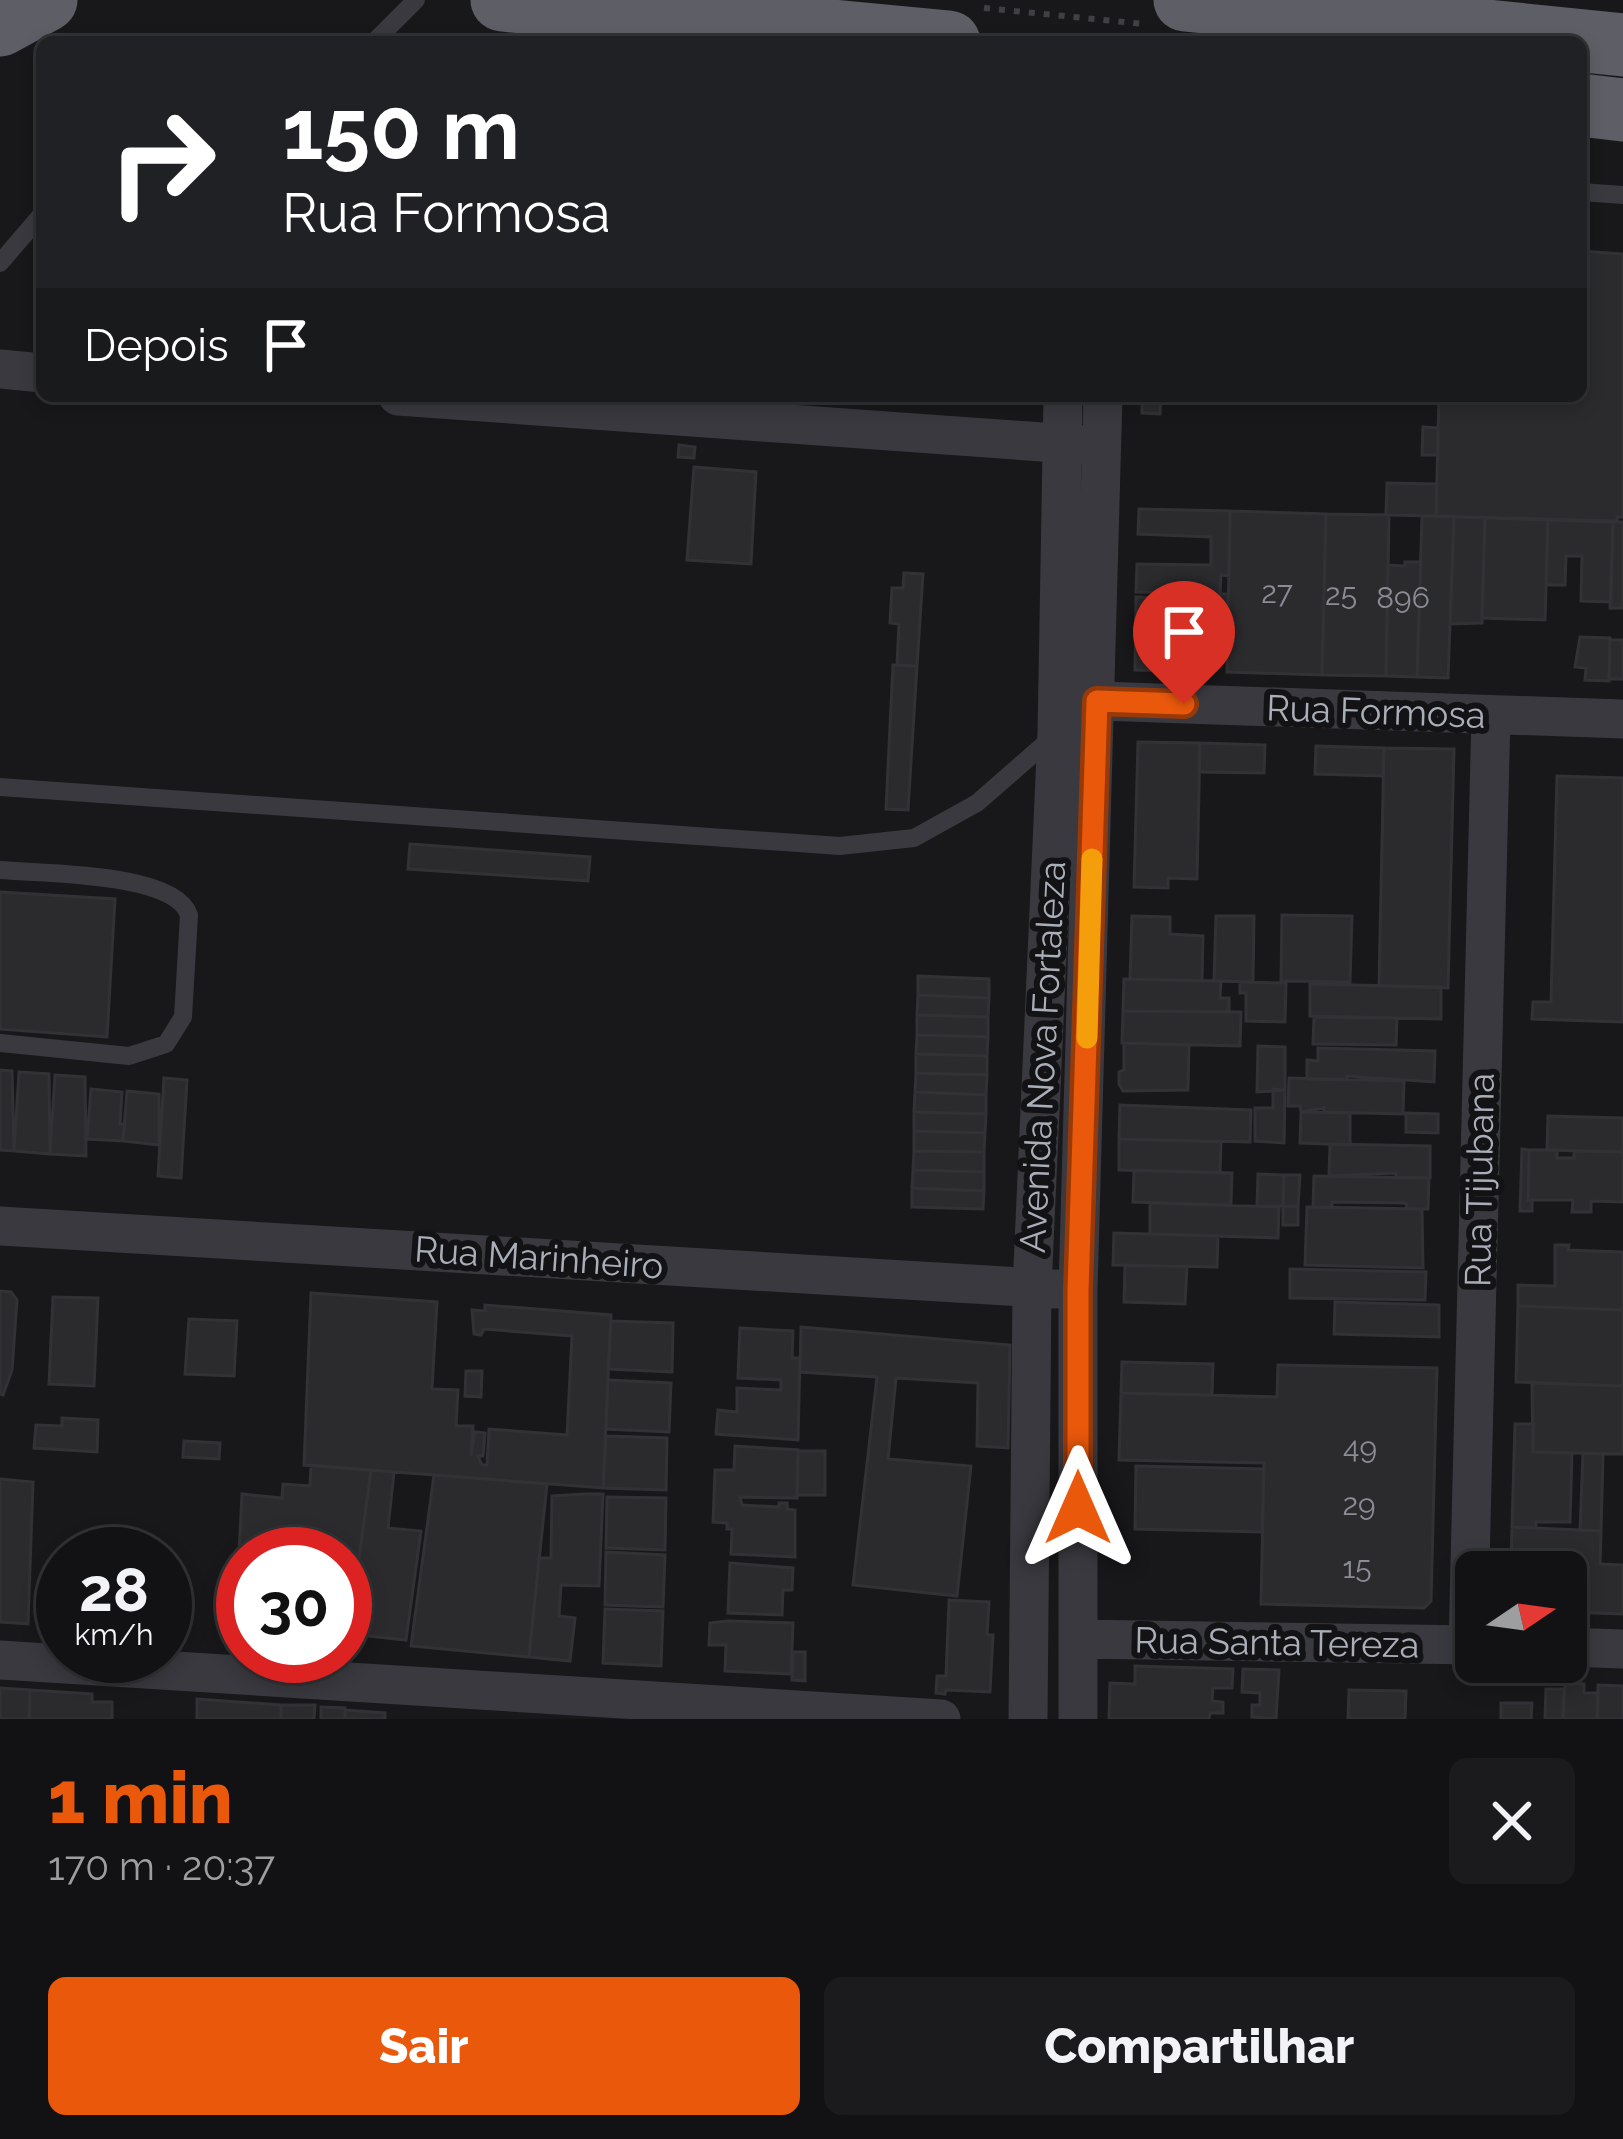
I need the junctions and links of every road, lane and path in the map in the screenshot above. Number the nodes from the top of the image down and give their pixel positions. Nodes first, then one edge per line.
1 (46, 0) edge
2 (416, 0) edge
3 (502, 0) edge
4 (1169, 13) edge
5 (960, 24) edge
6 (0, 26) edge
7 (380, 36) edge
8 (1495, 36) edge
9 (1587, 42) edge
10 (1623, 45) edge
11 (1587, 106) edge
12 (1623, 110) edge
13 (1587, 193) edge
14 (1623, 196) edge
15 (36, 221) edge
16 (0, 263) edge
17 (0, 369) edge
18 (36, 372) edge
19 (483, 402) edge
20 (1063, 402) edge
21 (1103, 402) edge
22 (1061, 443) junction
23 (1101, 446) junction
24 (1097, 701) junction
25 (1490, 715) junction
26 (1057, 716) junction
27 (1623, 718) edge
28 (0, 787) edge
29 (0, 870) edge
30 (0, 1043) edge
31 (0, 1226) edge
32 (1032, 1288) junction
33 (1078, 1290) junction
34 (1474, 1551) edge
35 (1079, 1639) junction
36 (1455, 1645) edge
37 (1587, 1647) edge
38 (1623, 1648) edge
39 (0, 1660) edge
40 (941, 1719) edge
41 (1028, 1719) edge
42 (1078, 1719) edge

1 - 6 highway
2 - 7 lane
3 - 5 highway
4 - 5 path
4 - 8 highway
9 - 10 highway
11 - 12 highway
13 - 14 lane
15 - 16 lane
17 - 18 street
19 - 22 street
20 - 22 street, Avenida Nova Fortaleza
21 - 23 street, Avenida Nova Fortaleza
22 - 23 street
22 - 26 street, Avenida Nova Fortaleza
23 - 24 street, Avenida Nova Fortaleza
24 - 25 street, Rua Formosa
24 - 26 street, Rua Formosa
24 - 33 street, Avenida Nova Fortaleza
25 - 27 street, Rua Formosa
25 - 34 street, Rua Tijubana
26 - 28 lane
26 - 32 street, Avenida Nova Fortaleza
29 - 30 lane
31 - 32 street, Rua Marinheiro
32 - 33 street, Rua Marinheiro
32 - 41 street, Avenida Nova Fortaleza
33 - 35 street, Avenida Nova Fortaleza
35 - 36 street, Rua Santa Tereza
35 - 42 street, Avenida Nova Fortaleza
37 - 38 street
39 - 40 street

